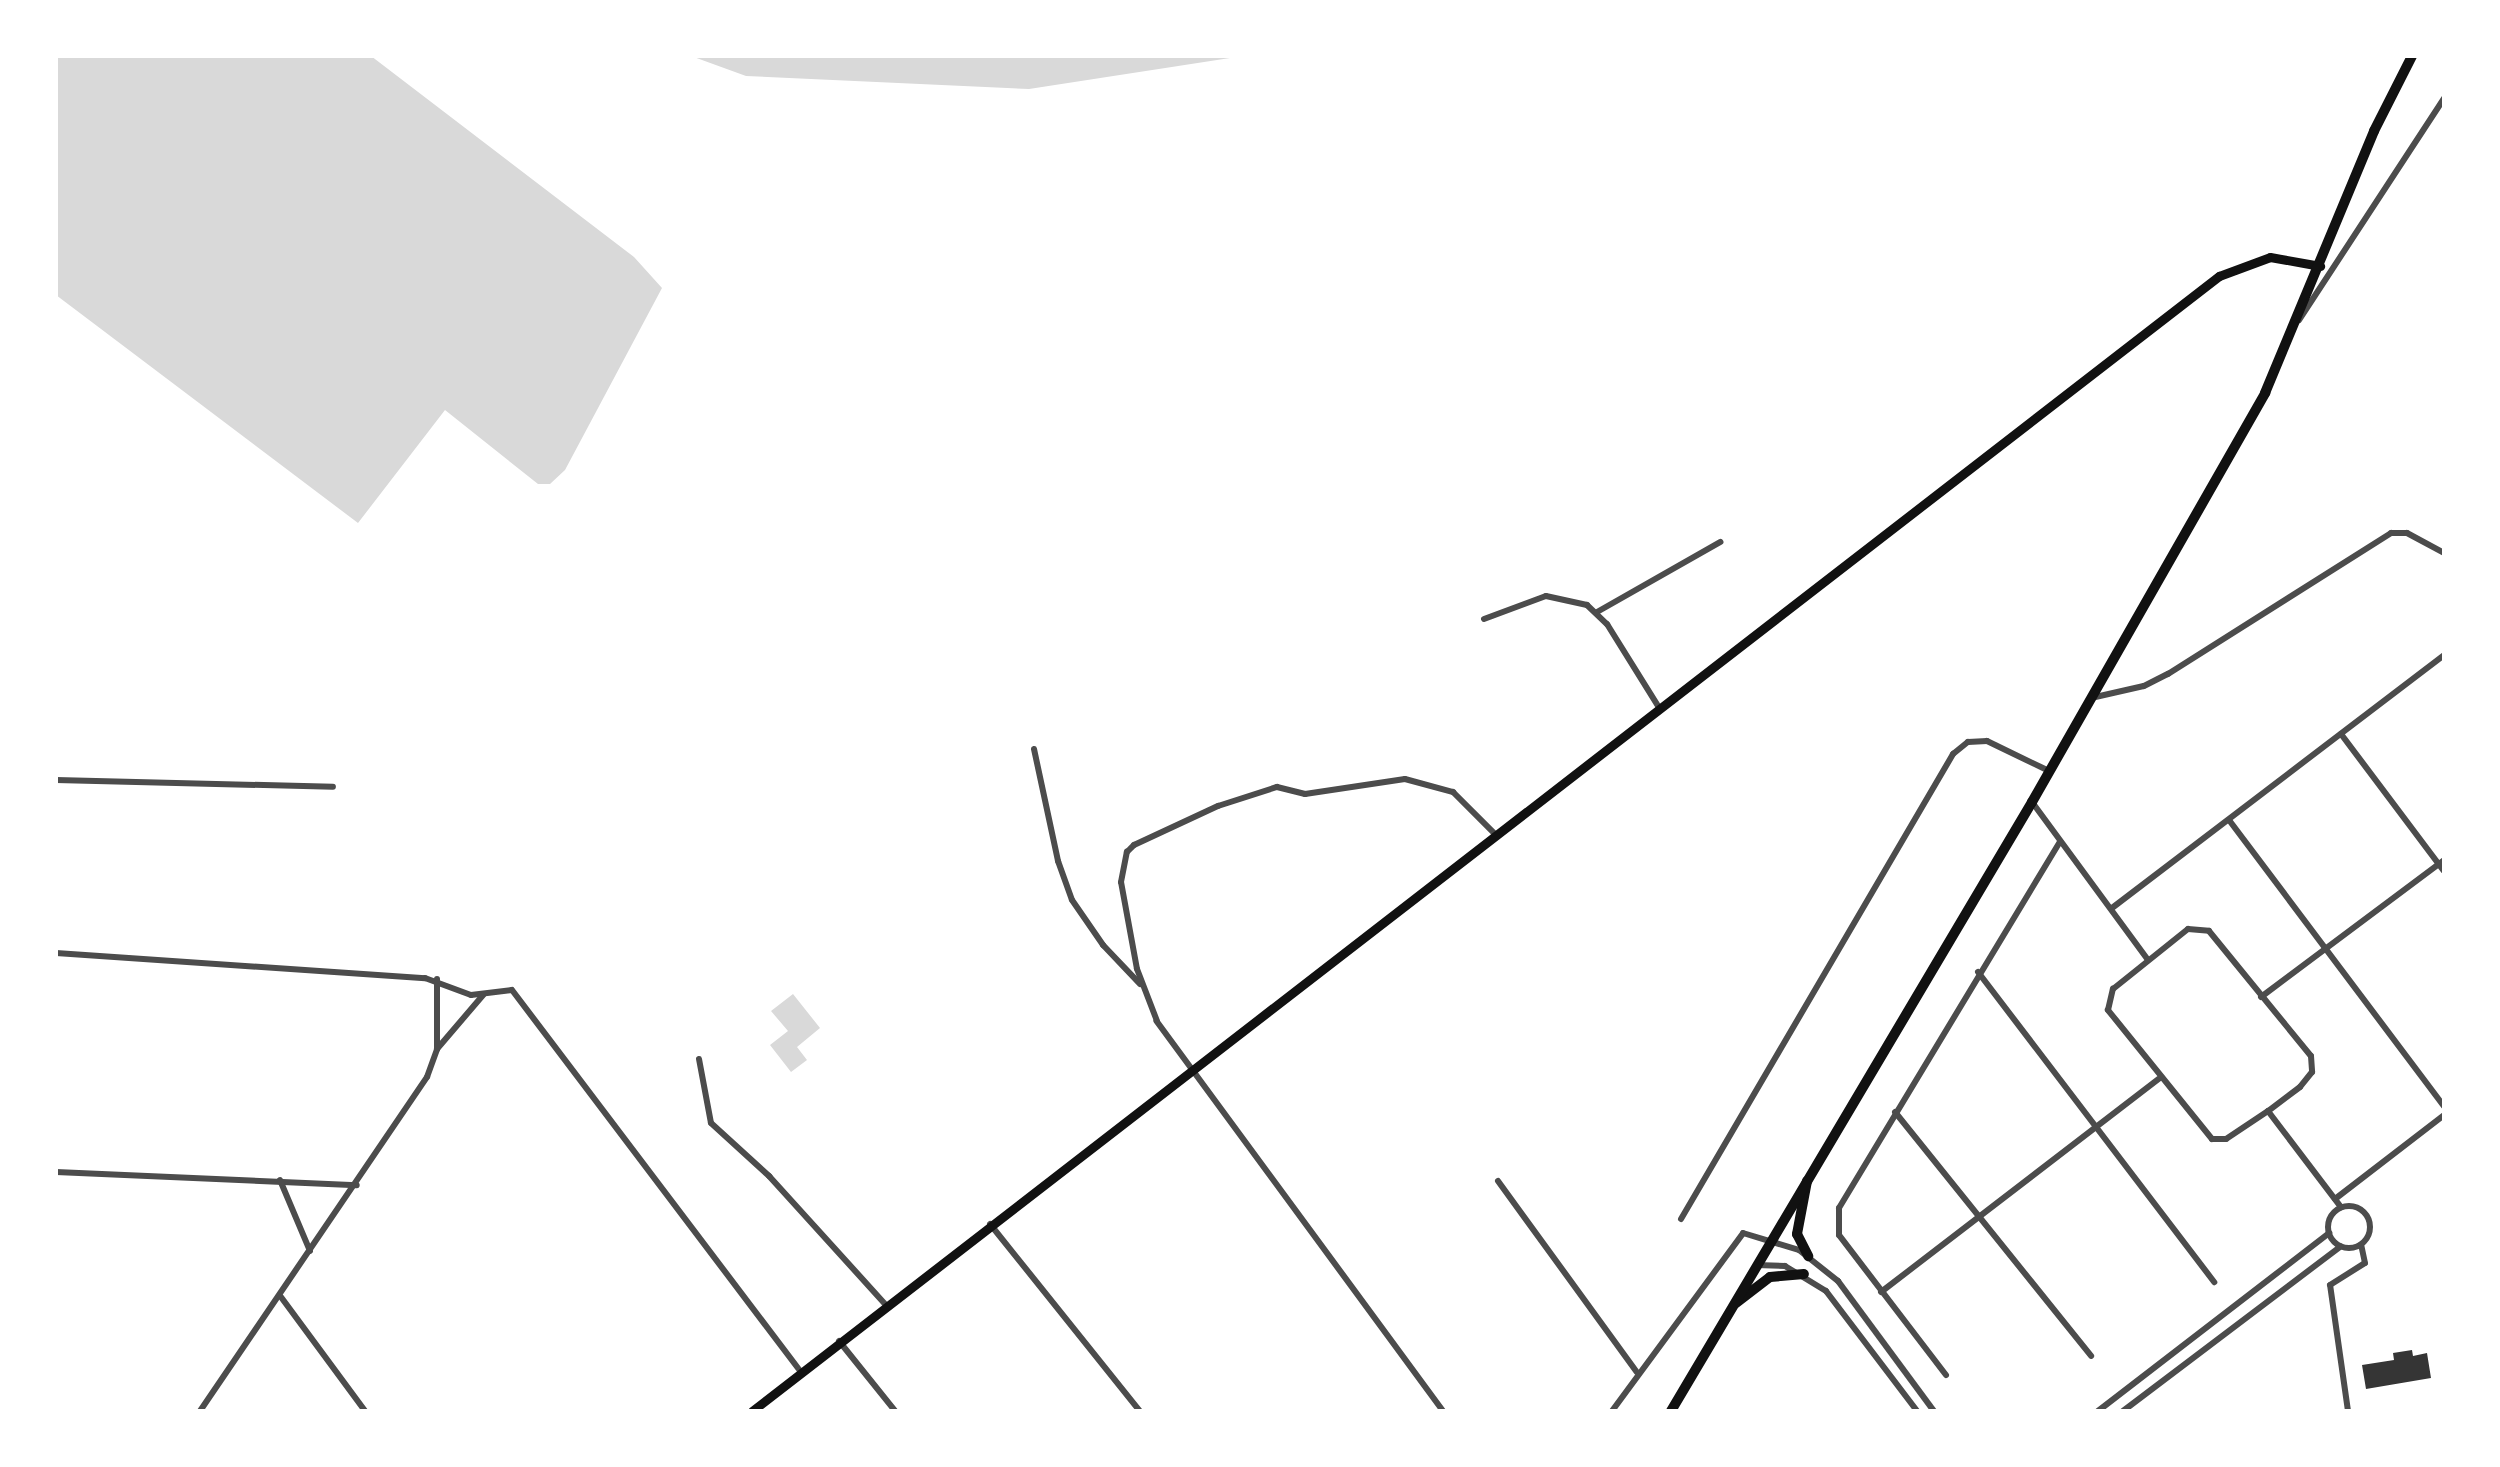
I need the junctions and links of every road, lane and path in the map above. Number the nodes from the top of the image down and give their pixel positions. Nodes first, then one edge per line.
1 (2412, 56) edge
2 (2444, 98) edge
3 (2320, 266) junction
4 (2297, 323) junction
5 (1720, 542) dead end
6 (2444, 553) edge
7 (1597, 612) junction
8 (1484, 619) dead end
9 (2444, 655) edge
10 (2091, 698) junction
11 (1660, 709) junction
12 (2341, 734) junction
13 (1034, 749) dead end
14 (2049, 771) junction
15 (56, 780) edge
16 (333, 787) dead end
17 (2032, 802) junction
18 (2229, 820) junction
19 (1497, 836) junction
20 (2060, 841) junction
21 (2441, 862) edge
22 (2444, 871) edge
23 (2112, 908) junction
24 (2327, 949) junction
25 (56, 953) edge
26 (2148, 960) junction
27 (1978, 972) junction
28 (437, 979) junction
29 (1143, 987) junction
30 (484, 994) junction
31 (2261, 997) junction
32 (437, 1049) junction
33 (699, 1059) dead end
34 (1190, 1069) junction
35 (2159, 1079) junction
36 (2444, 1106) edge
37 (2268, 1111) junction
38 (1895, 1112) junction
39 (2444, 1115) edge
40 (2095, 1128) junction
41 (1809, 1171) junction
42 (56, 1172) edge
43 (280, 1180) junction
44 (1498, 1181) dead end
45 (357, 1185) junction
46 (2335, 1199) junction
47 (2341, 1207) junction
48 (1978, 1218) junction
49 (1681, 1219) dead end
50 (990, 1224) junction
51 (2329, 1233) junction
52 (1769, 1239) junction
53 (2361, 1244) junction
54 (2341, 1246) junction
55 (310, 1251) junction
56 (1808, 1256) junction
57 (1755, 1265) junction
58 (1804, 1274) junction
59 (2214, 1282) dead end
60 (1881, 1292) junction
61 (281, 1297) junction
62 (886, 1305) junction
63 (1729, 1309) junction
64 (839, 1341) junction
65 (2091, 1356) dead end
66 (801, 1372) junction
67 (1637, 1372) junction
68 (1946, 1375) dead end
69 (200, 1411) edge
70 (365, 1411) edge
71 (752, 1411) edge
72 (895, 1411) edge
73 (1140, 1411) edge
74 (1443, 1411) edge
75 (1612, 1411) edge
76 (1671, 1411) edge
77 (1917, 1411) edge
78 (1934, 1411) edge
79 (2098, 1411) edge
80 (2123, 1411) edge
81 (2348, 1411) edge

1 - 3 main road
2 - 4 street
3 - 4 main road
3 - 11 main road
4 - 10 main road
5 - 7 street
6 - 10 street
7 - 8 street
7 - 11 street
9 - 12 street
10 - 14 main road
11 - 19 main road
12 - 18 street
12 - 21 street
13 - 29 street
14 - 17 main road
14 - 49 street
15 - 16 street
17 - 20 street
17 - 41 main road
18 - 23 street
18 - 24 street
19 - 29 street
19 - 34 main road
20 - 23 street
20 - 27 street
21 - 22 street
21 - 24 street
23 - 26 street
24 - 31 street
24 - 36 street
25 - 28 street
26 - 31 street
26 - 35 street
27 - 38 street
27 - 40 street
28 - 30 street
28 - 32 street
29 - 34 street
30 - 32 street
30 - 66 street
31 - 37 street
32 - 45 street
33 - 62 street
34 - 50 main road
34 - 74 street
35 - 37 street
35 - 40 street
37 - 46 street
38 - 48 street
38 - 60 street
39 - 46 street
40 - 48 street
40 - 59 street
41 - 52 main road
41 - 56 main road
42 - 43 street
43 - 45 street
43 - 55 street
44 - 67 street
45 - 55 street
46 - 47 street
47 - 51 street
47 - 53 street
48 - 60 street
48 - 65 street
50 - 62 main road
50 - 73 street
51 - 54 street
51 - 79 street
52 - 56 street
52 - 57 main road
52 - 67 street
53 - 54 street
53 - 81 street
54 - 80 street
55 - 61 street
56 - 78 street
57 - 58 street
57 - 63 main road
58 - 63 main road
58 - 77 street
60 - 68 street
61 - 69 street
61 - 70 street
62 - 64 main road
63 - 76 main road
64 - 66 main road
64 - 72 street
66 - 71 main road
67 - 75 street

